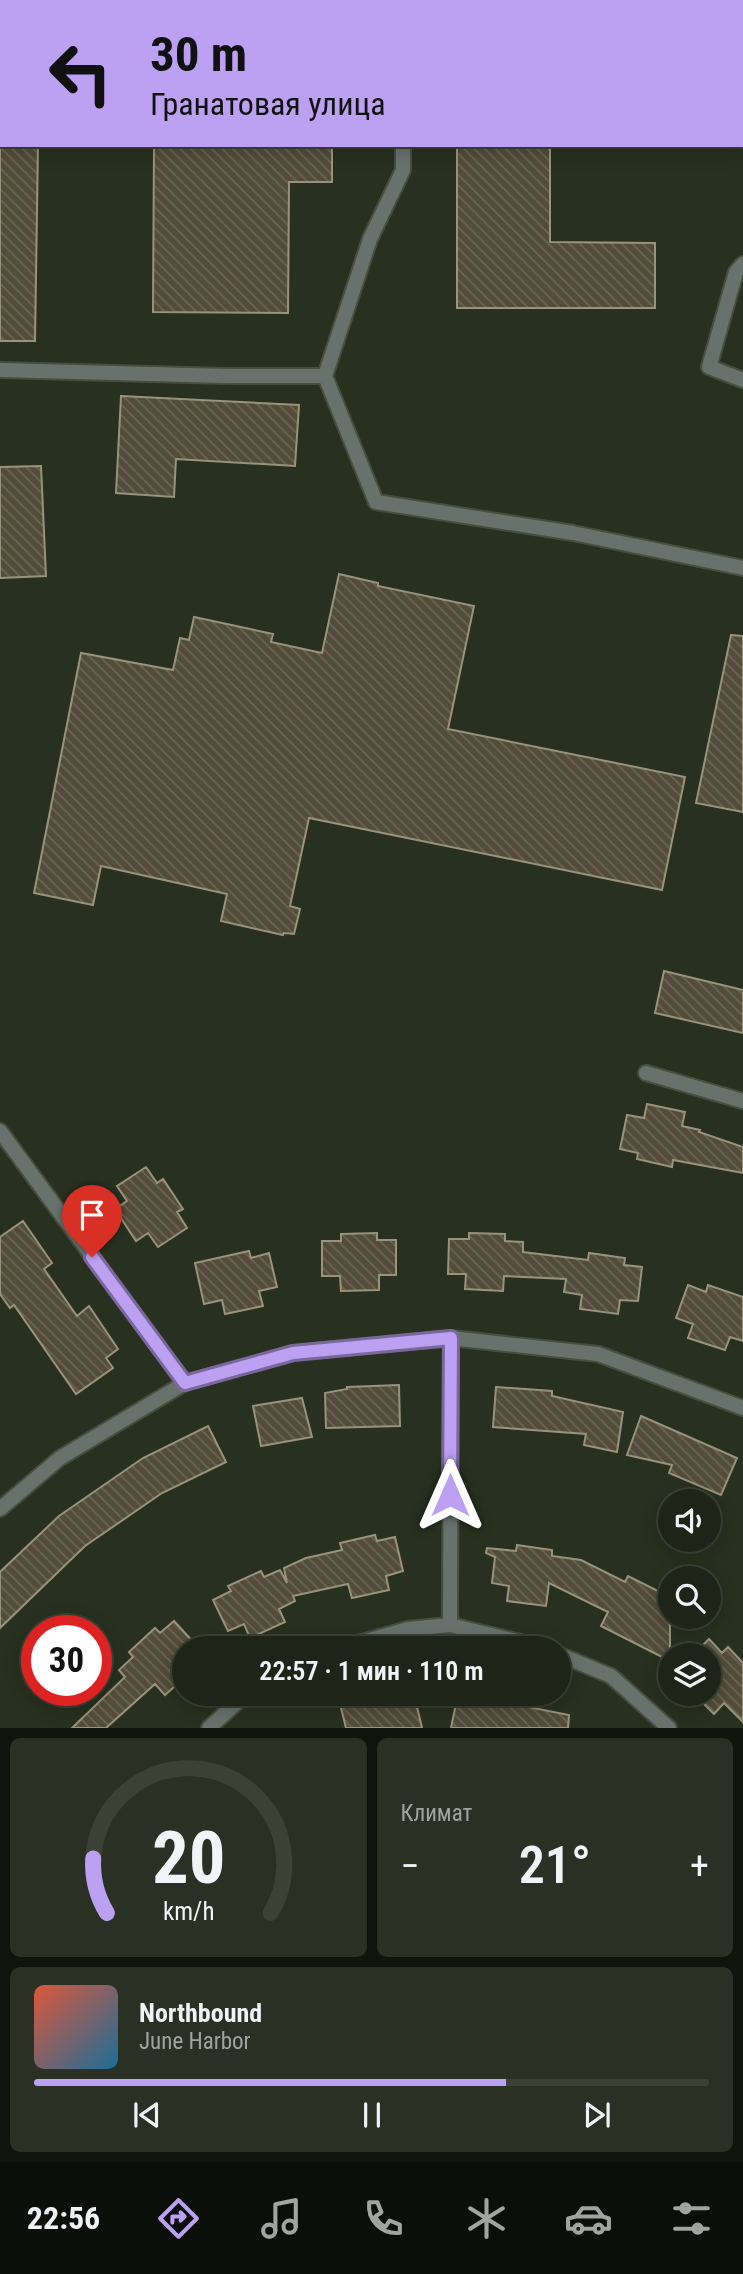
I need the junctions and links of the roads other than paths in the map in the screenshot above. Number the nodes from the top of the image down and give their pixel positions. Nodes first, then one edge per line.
1 (403, 147) edge
2 (743, 264) edge
3 (0, 370) edge
4 (325, 376) junction
5 (743, 380) edge
6 (743, 568) edge
7 (646, 1073) dead end
8 (743, 1101) edge
9 (0, 1131) edge
10 (451, 1338) junction
11 (185, 1383) junction
12 (743, 1408) edge
13 (0, 1509) edge
14 (450, 1625) junction
15 (383, 1636) edge
16 (495, 1636) edge
17 (571, 1659) edge
18 (233, 1706) edge
19 (209, 1728) edge
20 (669, 1728) edge

1 - 4 street
2 - 5 street
3 - 4 street
4 - 6 street
7 - 8 street
9 - 11 street
10 - 11 street
10 - 12 street
10 - 14 street
11 - 13 street
14 - 15 street
14 - 16 street
17 - 20 street
18 - 19 street

